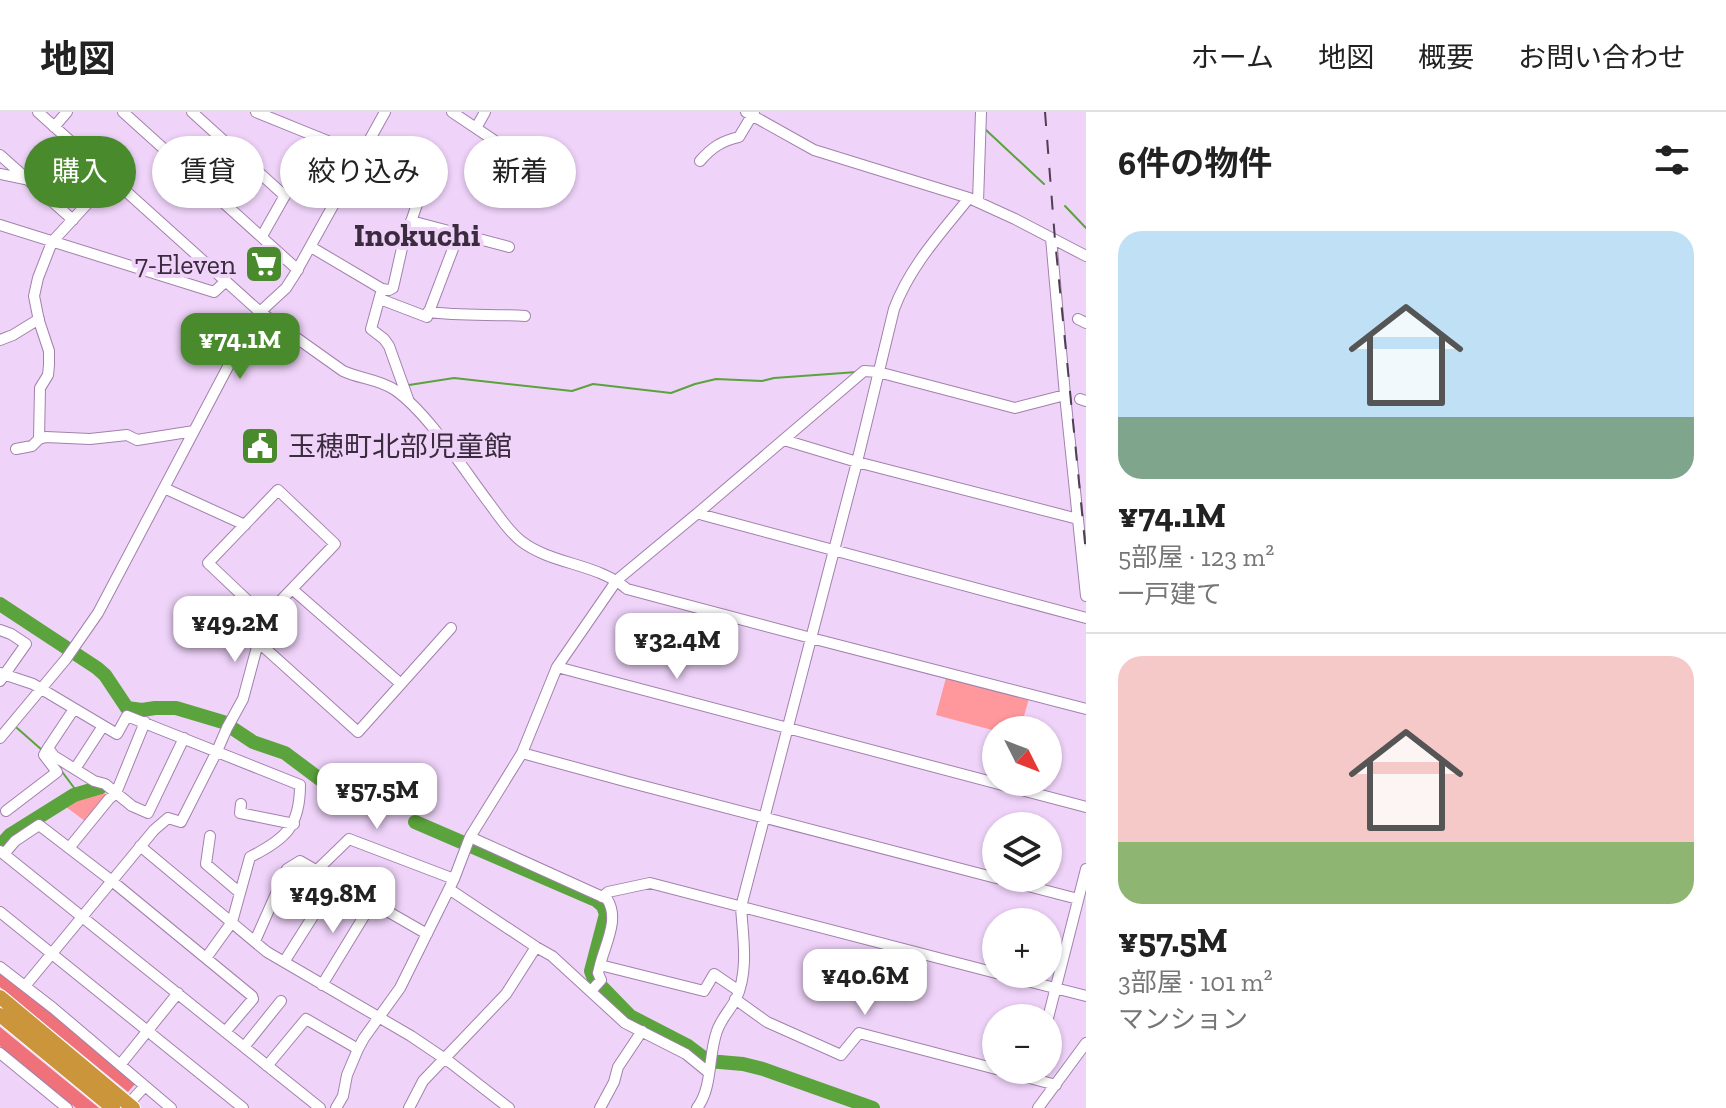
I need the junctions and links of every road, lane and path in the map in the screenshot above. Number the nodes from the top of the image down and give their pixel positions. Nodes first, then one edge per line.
1 (38, 112) edge
2 (67, 112) edge
3 (192, 112) edge
4 (385, 112) edge
5 (452, 112) edge
6 (485, 112) edge
7 (981, 112) edge
8 (126, 113) edge
9 (258, 113) edge
10 (750, 113) edge
11 (54, 127) junction
12 (476, 128) junction
13 (64, 136) edge
14 (316, 136) edge
15 (373, 136) edge
16 (488, 136) edge
17 (0, 155) edge
18 (700, 161) dead end
19 (0, 174) edge
20 (24, 176) edge
21 (24, 178) edge
22 (280, 191) edge
23 (136, 200) edge
24 (974, 200) junction
25 (280, 205) edge
26 (60, 208) edge
27 (84, 208) edge
28 (333, 208) edge
29 (416, 208) edge
30 (73, 220) junction
31 (411, 221) junction
32 (0, 225) edge
33 (459, 233) junction
34 (262, 236) junction
35 (1051, 238) junction
36 (52, 242) junction
37 (311, 247) junction
38 (509, 247) dead end
39 (1086, 256) edge
40 (298, 270) junction
41 (226, 281) junction
42 (381, 294) junction
43 (260, 312) junction
44 (428, 312) junction
45 (525, 316) dead end
46 (39, 319) junction
47 (0, 340) edge
48 (878, 372) junction
49 (1065, 395) junction
50 (408, 401) junction
51 (194, 431) junction
52 (39, 439) junction
53 (784, 440) junction
54 (16, 449) dead end
55 (857, 462) junction
56 (164, 488) junction
57 (699, 512) junction
58 (1078, 519) junction
59 (245, 525) junction
60 (834, 551) junction
61 (617, 580) junction
62 (292, 589) junction
63 (1086, 596) edge
64 (265, 617) junction
65 (1086, 618) edge
66 (451, 628) dead end
67 (0, 630) edge
68 (811, 638) junction
69 (257, 641) junction
70 (557, 667) junction
71 (2, 676) edge
72 (401, 684) junction
73 (41, 690) junction
74 (74, 709) junction
75 (1086, 709) edge
76 (145, 722) junction
77 (103, 726) junction
78 (788, 728) junction
79 (0, 738) edge
80 (184, 738) junction
81 (48, 748) junction
82 (217, 751) junction
83 (522, 753) junction
84 (75, 769) junction
85 (116, 793) junction
86 (241, 804) dead end
87 (1086, 807) edge
88 (6, 811) dead end
89 (765, 818) junction
90 (294, 824) junction
91 (210, 836) dead end
92 (469, 841) junction
93 (140, 846) junction
94 (69, 848) junction
95 (2, 852) edge
96 (1086, 869) edge
97 (316, 871) junction
98 (982, 874) edge
99 (112, 881) junction
100 (452, 884) junction
101 (1051, 892) edge
102 (240, 893) junction
103 (602, 897) junction
104 (1078, 899) junction
105 (372, 903) junction
106 (320, 905) dead end
107 (741, 907) junction
108 (0, 912) edge
109 (82, 917) junction
110 (232, 922) junction
111 (427, 934) junction
112 (255, 941) junction
113 (536, 947) junction
114 (52, 954) junction
115 (206, 958) junction
116 (1062, 961) edge
117 (284, 962) junction
118 (600, 965) junction
119 (0, 967) edge
120 (982, 970) edge
121 (322, 985) junction
122 (25, 986) junction
123 (1055, 988) joint
124 (591, 991) junction
125 (178, 993) junction
126 (737, 995) junction
127 (1086, 996) edge
128 (0, 997) edge
129 (281, 1001) dead end
130 (1051, 1004) edge
131 (0, 1015) edge
132 (380, 1017) junction
133 (148, 1031) junction
134 (642, 1031) junction
135 (225, 1032) junction
136 (1086, 1043) edge
137 (244, 1047) junction
138 (358, 1049) junction
139 (0, 1053) edge
140 (444, 1058) junction
141 (120, 1065) junction
142 (982, 1065) edge
143 (267, 1066) junction
144 (708, 1072) junction
145 (1056, 1085) joint
146 (145, 1086) junction
147 (134, 1103) edge
148 (699, 1105) edge
149 (67, 1108) edge
150 (113, 1108) edge
151 (171, 1108) edge
152 (243, 1108) edge
153 (320, 1108) edge
154 (336, 1108) edge
155 (409, 1108) edge
156 (509, 1108) edge
157 (600, 1108) edge
158 (713, 1108) edge
159 (1038, 1108) edge

1 - 11 street
2 - 11 street
3 - 22 street
4 - 15 street
5 - 12 street
6 - 12 street
7 - 24 street
8 - 34 street
9 - 14 street
10 - 18 street
10 - 24 street
11 - 13 street
12 - 16 street
17 - 20 street
19 - 21 street
23 - 41 street
24 - 35 street
24 - 48 street
25 - 34 street
26 - 30 street
27 - 30 street
28 - 37 street
29 - 31 street
30 - 36 street
31 - 33 street
31 - 42 street
32 - 36 street
33 - 38 street
33 - 44 street
34 - 40 street
35 - 39 street
35 - 49 street
36 - 41 street
36 - 46 street
37 - 40 street
37 - 42 street
40 - 43 street
41 - 43 street
42 - 44 street
42 - 50 street
43 - 50 street
43 - 51 street
44 - 45 street
46 - 47 street
46 - 52 street
48 - 49 street
48 - 53 street
48 - 55 street
49 - 58 street
50 - 61 street
51 - 52 street
51 - 56 street
52 - 54 street
53 - 55 street
53 - 57 street
55 - 58 street
55 - 60 street
56 - 59 street
56 - 73 street
57 - 60 street
57 - 61 street
58 - 63 street
59 - 62 street
59 - 64 street
60 - 65 street
60 - 68 street
61 - 68 street
61 - 70 street
62 - 64 street
62 - 72 street
64 - 69 street
66 - 72 street
67 - 71 street
68 - 75 street
68 - 78 street
69 - 72 street
69 - 82 street
70 - 78 street
70 - 83 street
71 - 73 street
73 - 74 street
73 - 79 street
74 - 77 street
74 - 81 street
76 - 77 street
76 - 80 street
76 - 85 street
77 - 84 street
78 - 87 street
78 - 89 street
80 - 82 street
80 - 85 street
81 - 84 street
81 - 88 street
82 - 90 street
82 - 93 street
83 - 89 street
83 - 92 street
84 - 85 street
85 - 94 street
86 - 90 street
89 - 98 street
89 - 107 street
90 - 102 street
91 - 102 street
92 - 100 street
92 - 103 street
93 - 99 street
93 - 110 street
94 - 95 street
94 - 99 street
95 - 109 street
96 - 104 street
97 - 100 street
97 - 105 street
97 - 112 street
99 - 109 street
99 - 115 street
100 - 111 street
100 - 113 street
101 - 104 street
102 - 110 street
103 - 107 street
103 - 118 street
104 - 116 street
105 - 111 street
105 - 121 street
106 - 117 street
107 - 120 street
107 - 126 street
108 - 114 street
109 - 114 street
109 - 125 street
110 - 112 street
110 - 115 street
111 - 132 street
112 - 117 street
113 - 124 street
113 - 140 street
114 - 122 street
114 - 133 street
115 - 135 street
117 - 121 street
118 - 124 street
118 - 126 street
119 - 122 street
121 - 132 street
122 - 141 street
123 - 127 street
123 - 130 street
124 - 134 street
125 - 133 street
125 - 135 street
126 - 142 street
126 - 144 street
128 - 147 highway
129 - 137 street
131 - 150 highway
132 - 138 street
132 - 140 street
133 - 141 street
133 - 152 street
134 - 144 street
134 - 157 street
135 - 137 street
136 - 145 street
137 - 143 street
138 - 143 street
138 - 154 street
139 - 149 street
140 - 155 street
140 - 156 street
141 - 146 street
143 - 153 street
144 - 148 street
145 - 159 street
146 - 147 street
146 - 151 street
148 - 158 street

